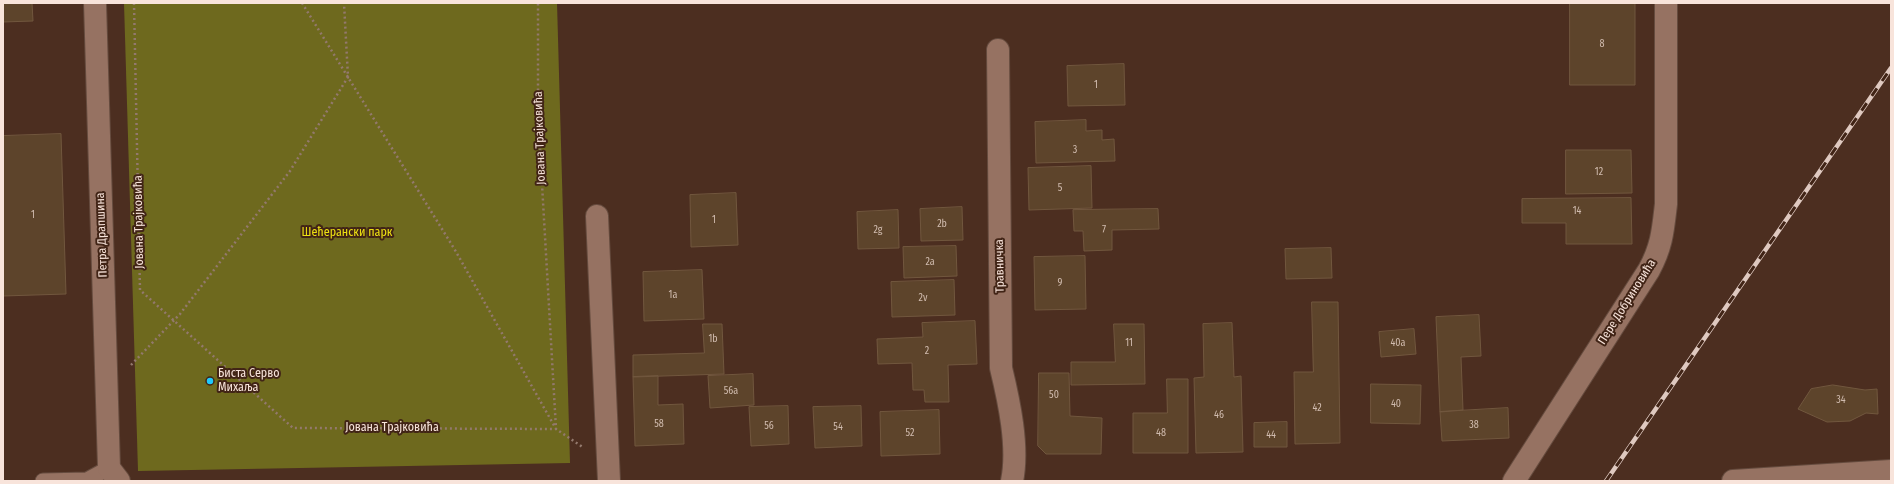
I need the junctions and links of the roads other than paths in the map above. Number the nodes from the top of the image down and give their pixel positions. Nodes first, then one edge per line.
1 (95, 3) edge
2 (1666, 3) edge
3 (998, 50) dead end
4 (597, 216) dead end
5 (1891, 472) edge
6 (114, 474) edge
7 (43, 481) edge
8 (609, 481) edge
9 (1012, 481) edge
10 (1514, 481) edge
11 (1733, 481) edge

1 - 6 street, Петра Драпшина
2 - 10 street, Пере Добриновића
3 - 9 street, Травничка
4 - 8 street
5 - 11 street
6 - 7 lane

